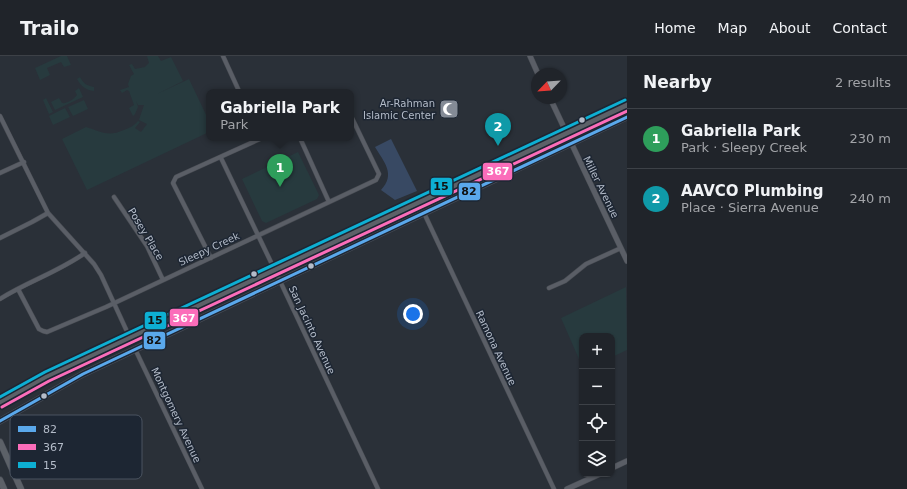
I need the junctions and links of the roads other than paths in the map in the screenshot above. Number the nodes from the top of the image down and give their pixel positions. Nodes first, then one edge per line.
1 (223, 56) edge
2 (530, 56) edge
3 (535, 68) edge
4 (238, 89) edge
5 (553, 104) edge
6 (627, 105) edge
7 (0, 116) edge
8 (627, 117) edge
9 (354, 122) edge
10 (566, 133) junction
11 (256, 141) edge
12 (301, 141) edge
13 (571, 143) junction
14 (221, 158) junction
15 (24, 162) junction
16 (0, 173) edge
17 (114, 197) dead end
18 (330, 202) junction
19 (48, 213) junction
20 (424, 213) junction
21 (258, 235) junction
22 (0, 238) edge
23 (621, 248) junction
24 (85, 253) junction
25 (211, 258) junction
26 (627, 261) edge
27 (275, 270) junction
28 (163, 280) junction
29 (280, 281) junction
30 (549, 288) dead end
31 (18, 289) junction
32 (0, 300) edge
33 (114, 303) junction
34 (130, 338) junction
35 (135, 349) junction
36 (0, 403) edge
37 (10, 415) edge
38 (11, 415) edge
39 (0, 421) edge
40 (0, 442) edge
41 (627, 462) edge
42 (10, 463) edge
43 (615, 467) edge
44 (593, 477) edge
45 (17, 479) edge
46 (0, 480) edge
47 (4, 489) edge
48 (22, 489) edge
49 (202, 489) edge
50 (378, 489) edge
51 (554, 489) edge
52 (567, 489) edge

1 - 4 street
2 - 3 street
5 - 10 street, Miller Avenue
6 - 10 main road
7 - 15 street
8 - 13 main road
9 - 18 street, Sleepy Creek
10 - 13 street, Miller Avenue
10 - 27 main road
11 - 14 street
12 - 18 street
13 - 20 main road
13 - 23 street, Miller Avenue
14 - 21 street, San Jacinto Avenue
14 - 25 street
15 - 16 street
15 - 19 street
17 - 28 street, Posey Place
18 - 21 street, Sleepy Creek
19 - 22 street
19 - 24 street
20 - 29 main road
20 - 51 street, Ramona Avenue
21 - 25 street, Sleepy Creek
21 - 27 street, San Jacinto Avenue
23 - 26 street, Miller Avenue
23 - 30 street
24 - 31 street
24 - 33 street
25 - 28 street, Sleepy Creek
27 - 29 street, San Jacinto Avenue
27 - 34 main road
28 - 33 street, Sleepy Creek
29 - 35 main road
29 - 50 street, San Jacinto Avenue
31 - 32 street
31 - 33 street, Sleepy Creek
33 - 34 street
34 - 36 main road
35 - 38 main road
35 - 49 street, Montgomery Avenue
37 - 39 main road
40 - 42 main road
41 - 43 street
44 - 52 street
45 - 48 main road
46 - 47 main road

